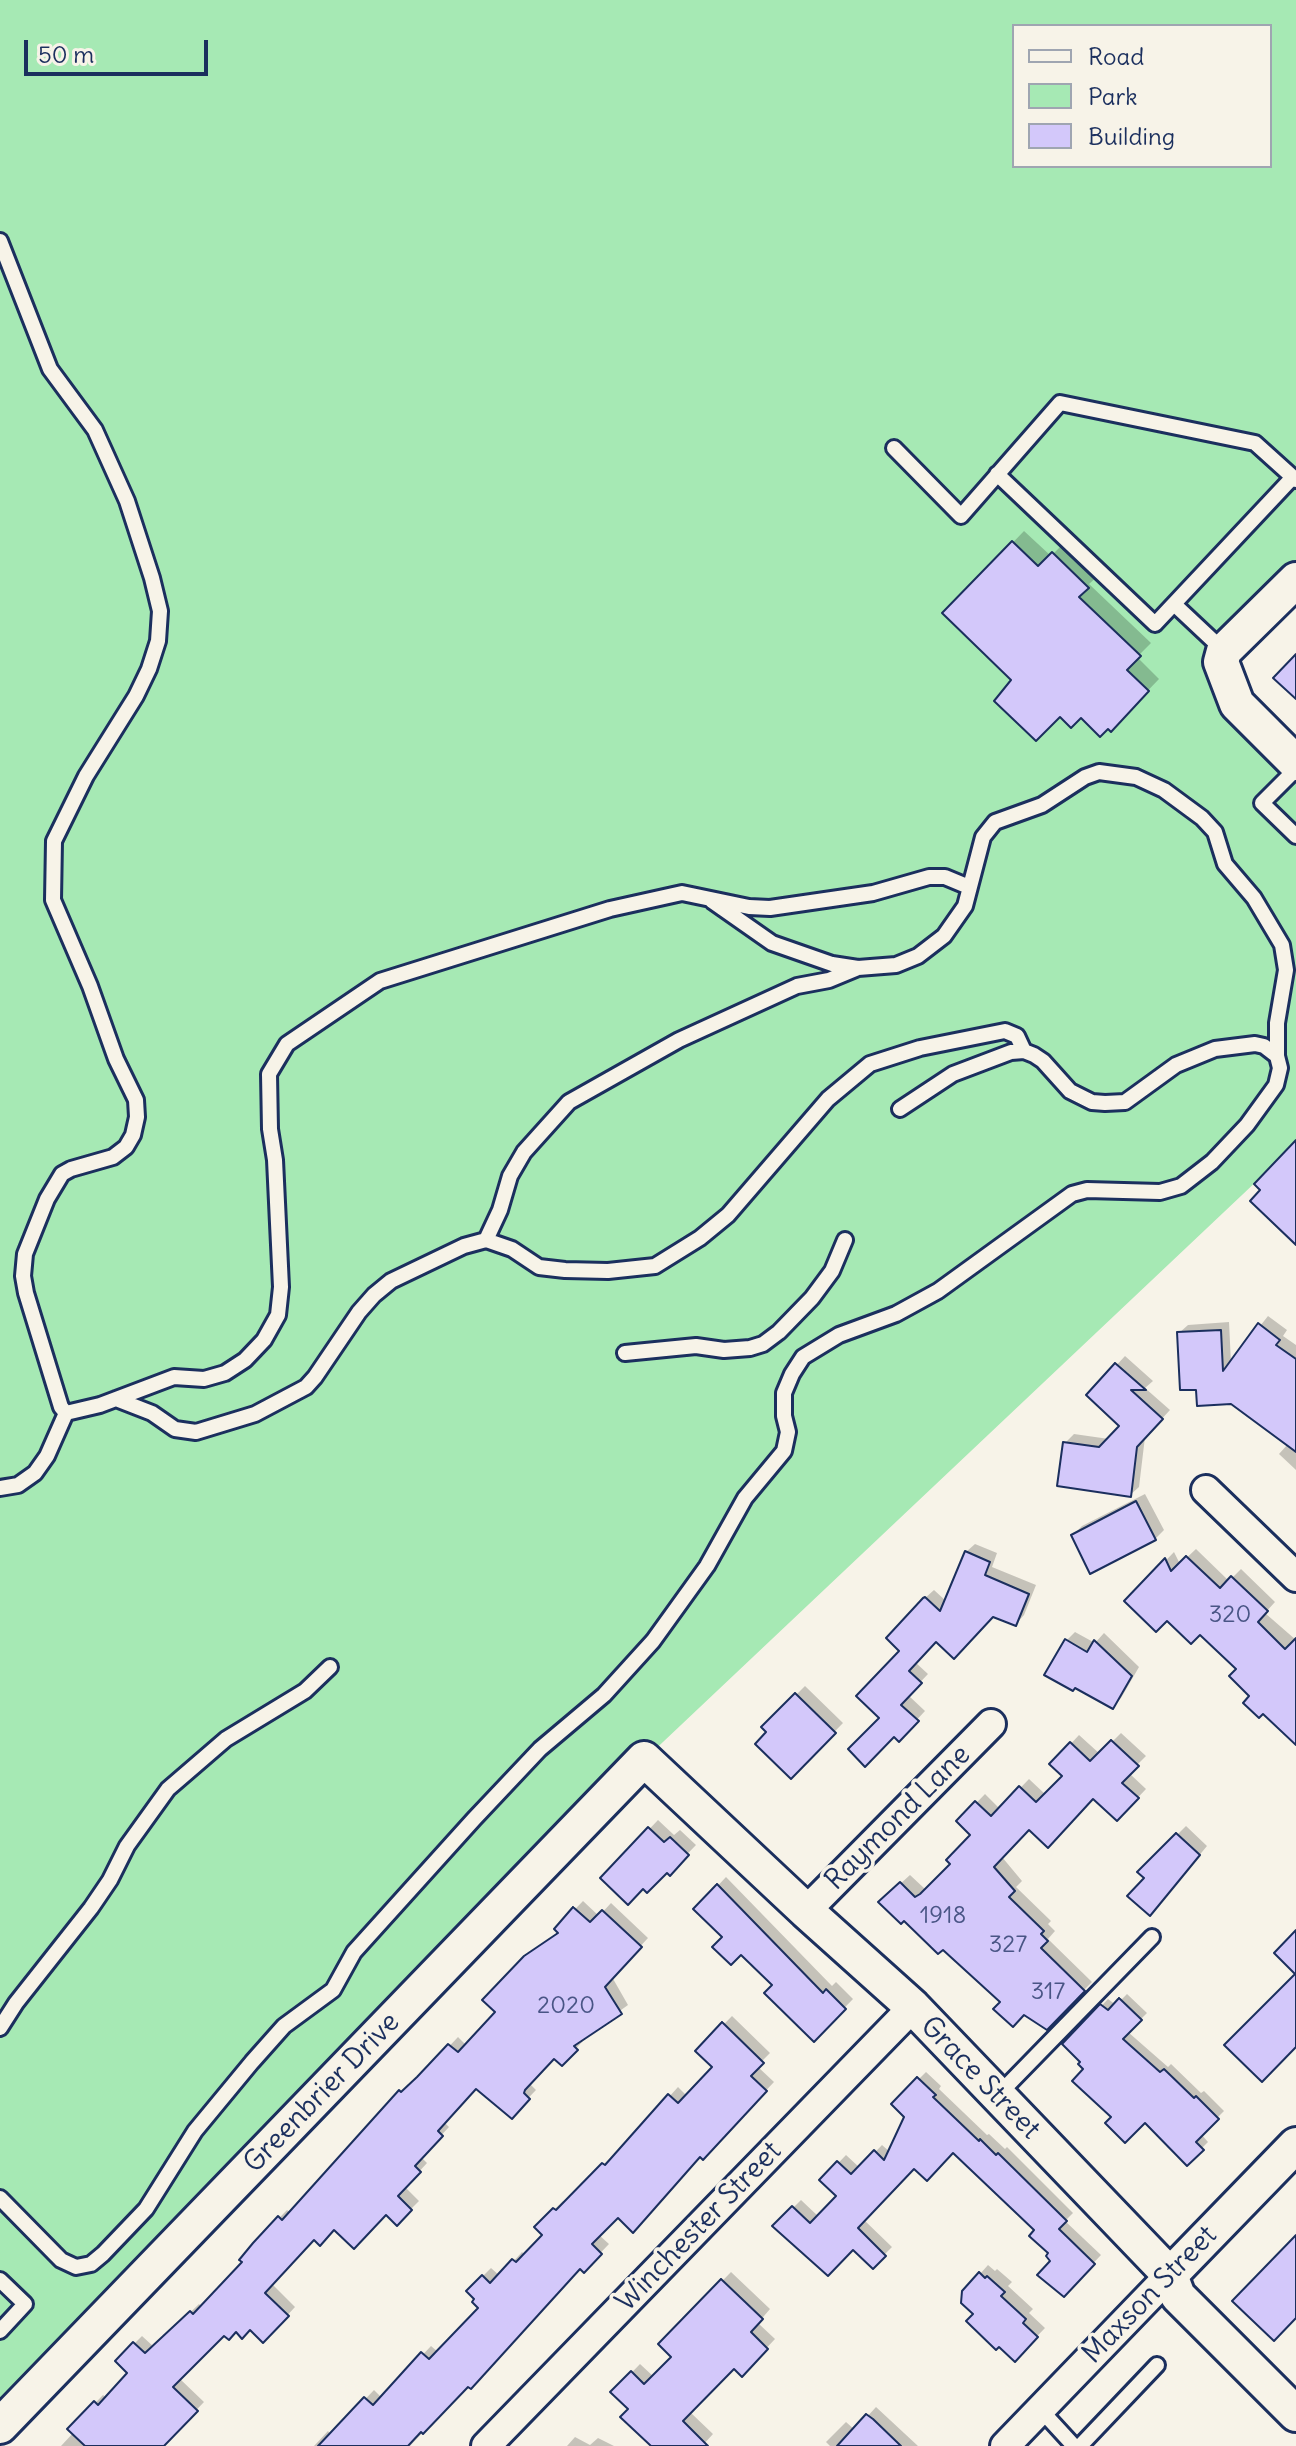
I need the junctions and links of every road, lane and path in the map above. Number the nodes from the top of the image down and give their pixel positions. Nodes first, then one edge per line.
1 (0, 241) edge
2 (894, 448) dead end
3 (997, 474) junction
4 (1294, 479) edge
5 (1296, 580) edge
6 (1174, 604) junction
7 (1224, 651) junction
8 (1296, 766) edge
9 (1296, 836) edge
10 (969, 887) junction
11 (707, 898) junction
12 (858, 968) junction
13 (1280, 1006) junction
14 (1245, 1044) junction
15 (1024, 1051) junction
16 (1277, 1056) junction
17 (900, 1109) dead end
18 (486, 1240) junction
19 (845, 1240) dead end
20 (625, 1353) dead end
21 (116, 1399) junction
22 (66, 1413) junction
23 (0, 1488) edge
24 (1206, 1490) dead end
25 (1296, 1577) edge
26 (330, 1667) dead end
27 (991, 1724) dead end
28 (644, 1759) joint
29 (806, 1911) junction
30 (1152, 1937) dead end
31 (913, 2007) junction
32 (0, 2028) edge
33 (998, 2096) junction
34 (1296, 2145) edge
35 (0, 2198) edge
36 (1170, 2275) junction
37 (0, 2280) edge
38 (0, 2331) edge
39 (1157, 2365) dead end
40 (1040, 2409) junction
41 (1296, 2414) edge
42 (0, 2426) edge
43 (486, 2446) edge
44 (1005, 2446) edge
45 (1077, 2446) edge

1 - 22 lane
2 - 3 lane
3 - 4 lane
3 - 6 lane
4 - 6 lane
5 - 7 street
6 - 7 lane
7 - 8 street
8 - 9 lane
10 - 11 lane
10 - 12 lane
10 - 13 lane
11 - 12 lane
11 - 21 lane
12 - 18 lane
13 - 14 lane
13 - 16 lane
14 - 15 lane
14 - 16 lane
15 - 17 lane
15 - 18 lane
16 - 35 lane
18 - 21 lane
19 - 20 lane
21 - 22 lane
22 - 23 lane
24 - 25 street
26 - 32 lane
27 - 29 street, Raymond Lane
28 - 29 street, Grace Street
28 - 42 street, Greenbrier Drive
29 - 31 street, Grace Street
30 - 33 lane
31 - 33 street, Grace Street
31 - 43 street, Winchester Street
33 - 36 street, Grace Street
34 - 36 street, Maxson Street
36 - 40 street, Maxson Street
36 - 41 street, Grace Street
37 - 38 lane
39 - 45 lane
40 - 44 street, Maxson Street
40 - 45 lane

